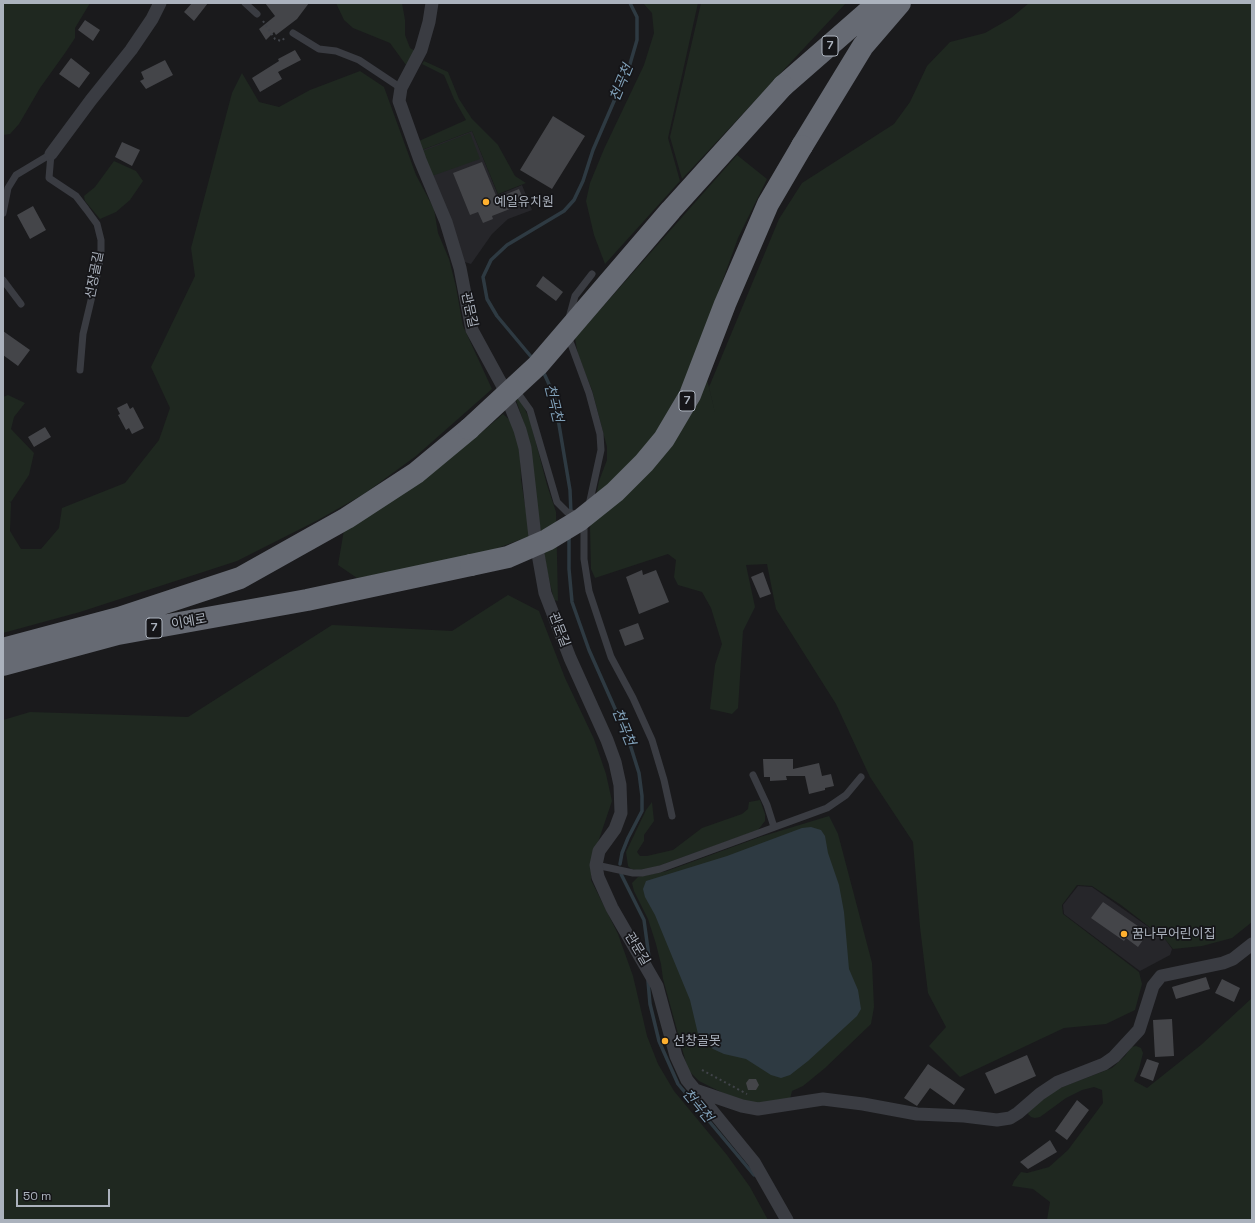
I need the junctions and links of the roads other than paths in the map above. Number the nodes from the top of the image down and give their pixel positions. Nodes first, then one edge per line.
1 (160, 3) edge
2 (432, 3) edge
3 (900, 3) edge
4 (250, 4) edge
5 (877, 4) edge
6 (257, 14) road end
7 (293, 33) road end
8 (401, 88) junction
9 (51, 154) junction
10 (3, 213) edge
11 (592, 274) dead end
12 (3, 280) edge
13 (21, 304) dead end
14 (80, 370) dead end
15 (495, 370) junction
16 (586, 517) junction
17 (3, 649) edge
18 (3, 665) edge
19 (753, 775) dead end
20 (861, 777) dead end
21 (672, 816) dead end
22 (774, 827) junction
23 (596, 865) junction
24 (1252, 944) edge
25 (695, 1090) junction
26 (787, 1220) edge

1 - 9 street
2 - 8 street, 관문길
3 - 18 highway, 이예로 / 7, bridge
4 - 6 lane
5 - 17 highway, 이예로 / 7, bridge
7 - 8 lane
8 - 15 street, 관문길
9 - 10 lane
9 - 14 lane, 선장골길
11 - 16 lane
12 - 13 lane
15 - 16 lane
15 - 23 street, 관문길
16 - 21 lane
19 - 22 lane
20 - 22 lane
22 - 23 lane
23 - 25 street, 관문길
24 - 25 street
25 - 26 street, 관문길

